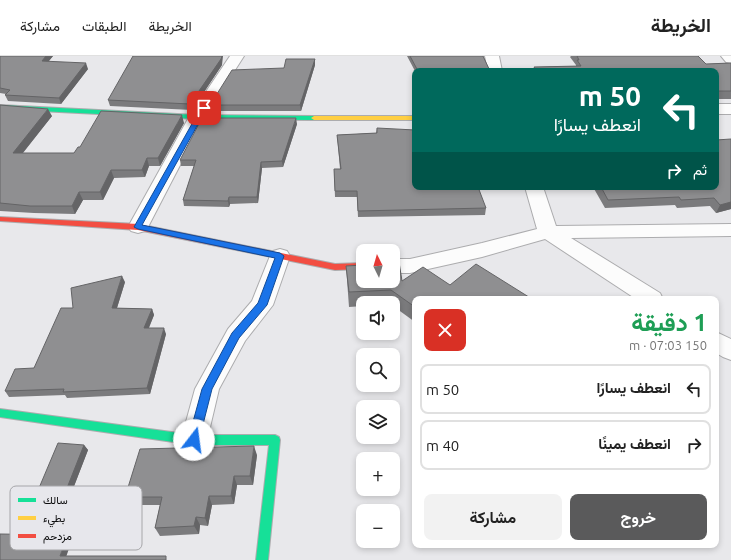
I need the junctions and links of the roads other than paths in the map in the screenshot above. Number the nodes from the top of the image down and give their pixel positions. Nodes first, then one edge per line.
1 (237, 56) edge
2 (492, 56) edge
3 (728, 56) edge
4 (731, 59) edge
5 (494, 68) edge
6 (0, 108) edge
7 (731, 108) edge
8 (719, 109) edge
9 (197, 117) junction
10 (412, 118) edge
11 (535, 190) edge
12 (0, 219) edge
13 (138, 227) junction
14 (731, 230) edge
15 (548, 232) junction
16 (280, 256) junction
17 (400, 265) edge
18 (356, 266) edge
19 (647, 296) edge
20 (719, 343) edge
21 (731, 350) edge
22 (1, 412) edge
23 (194, 440) junction
24 (262, 560) edge

1 - 9 street
2 - 5 street
3 - 4 street
6 - 9 street
7 - 8 street
9 - 10 street
9 - 13 street
11 - 15 street
12 - 13 street
13 - 16 street
14 - 15 street
15 - 17 street
15 - 19 street
16 - 18 street
16 - 23 street
20 - 21 street
22 - 23 street
23 - 24 street

